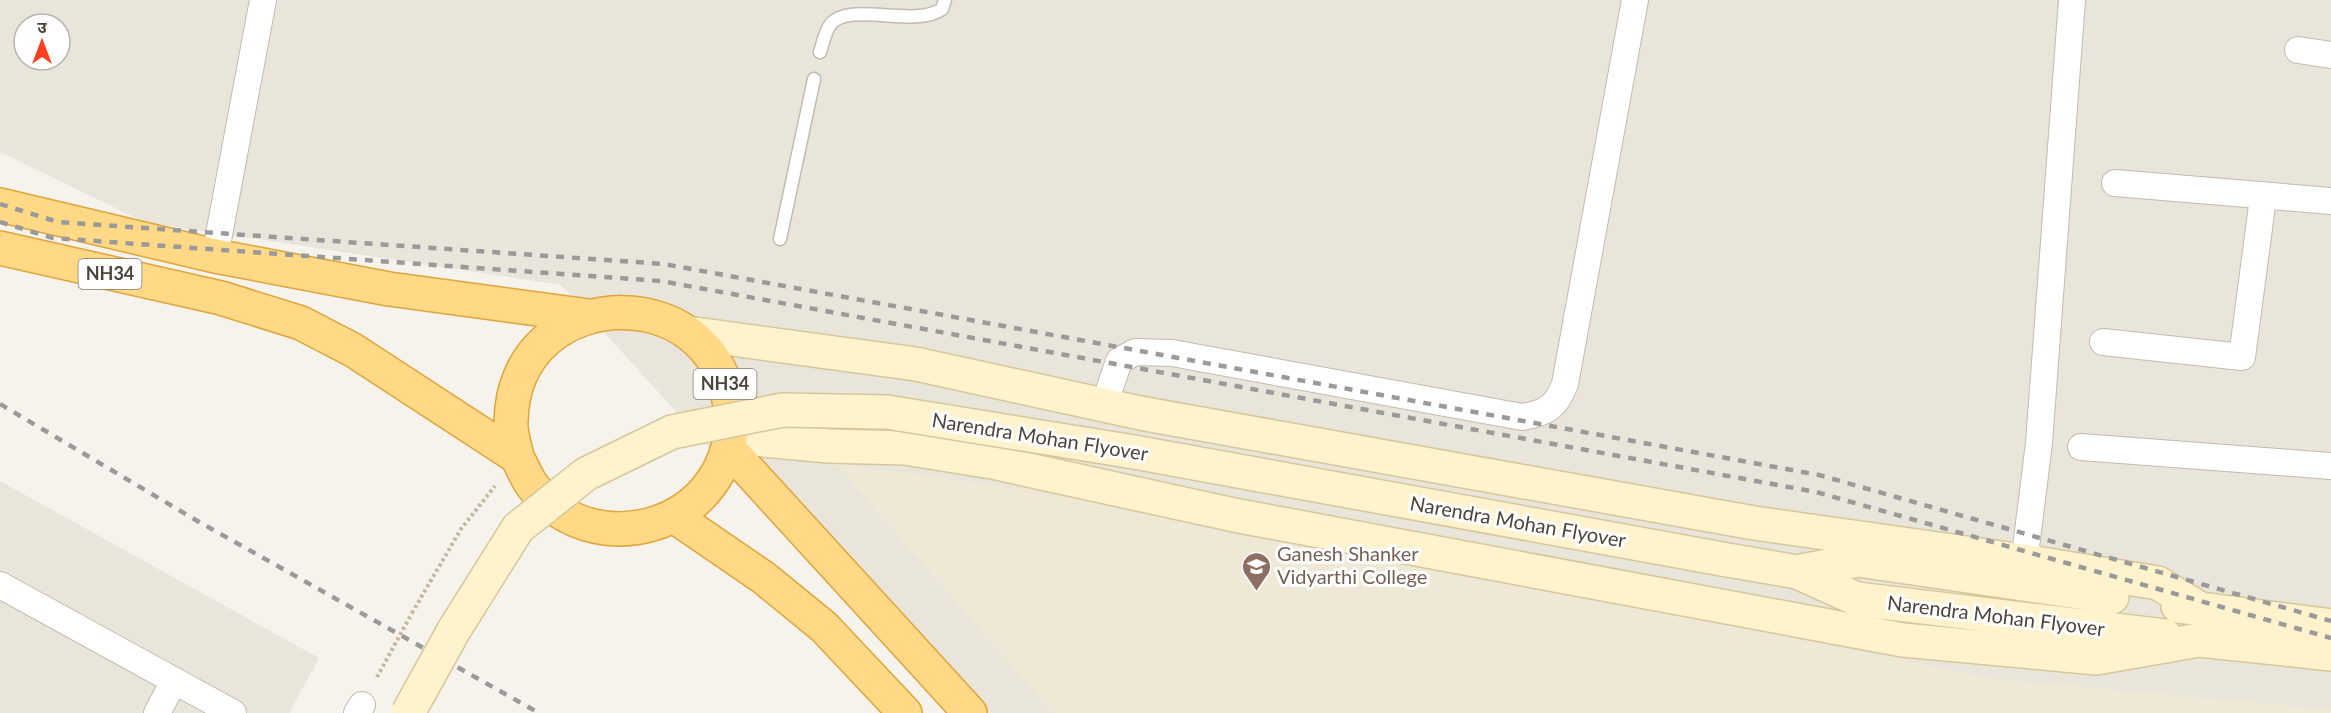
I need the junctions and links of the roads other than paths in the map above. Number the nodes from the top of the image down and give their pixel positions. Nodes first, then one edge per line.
1 (263, 0) edge
2 (945, 0) edge
3 (1635, 0) edge
4 (2073, 0) edge
5 (2298, 50) dead end
6 (820, 51) dead end
7 (2331, 54) edge
8 (814, 78) dead end
9 (2115, 183) dead end
10 (2264, 198) junction
11 (2331, 201) edge
12 (0, 205) edge
13 (780, 239) dead end
14 (0, 248) edge
15 (215, 256) junction
16 (589, 316) junction
17 (688, 333) junction
18 (2103, 342) dead end
19 (1104, 405) junction
20 (730, 443) junction
21 (2081, 447) dead end
22 (517, 457) junction
23 (2331, 466) edge
24 (675, 517) junction
25 (1797, 572) junction
26 (2022, 573) junction
27 (0, 585) edge
28 (2200, 624) junction
29 (2331, 626) edge
30 (2331, 654) edge
31 (174, 681) junction
32 (156, 713) edge
33 (233, 713) edge
34 (408, 713) edge
35 (905, 713) edge
36 (970, 713) edge

1 - 15 street
2 - 6 lane
3 - 19 street
4 - 26 street
5 - 7 street
8 - 13 lane
9 - 10 street
10 - 11 street
10 - 18 street
12 - 15 highway, NH34
14 - 22 highway, NH34
15 - 16 highway, NH34
16 - 17 highway, NH34
16 - 22 highway, NH34
17 - 19 main road
17 - 20 highway, NH34
19 - 26 main road
20 - 24 highway, NH34
20 - 28 main road
20 - 36 highway
21 - 23 street
22 - 24 highway, NH34
24 - 35 highway
25 - 26 main road, Narendra Mohan Flyover
25 - 28 main road, Narendra Mohan Flyover
25 - 34 main road, Narendra Mohan Flyover, bridge
26 - 28 main road
27 - 31 street
28 - 29 main road
28 - 30 main road
31 - 32 street
31 - 33 street

